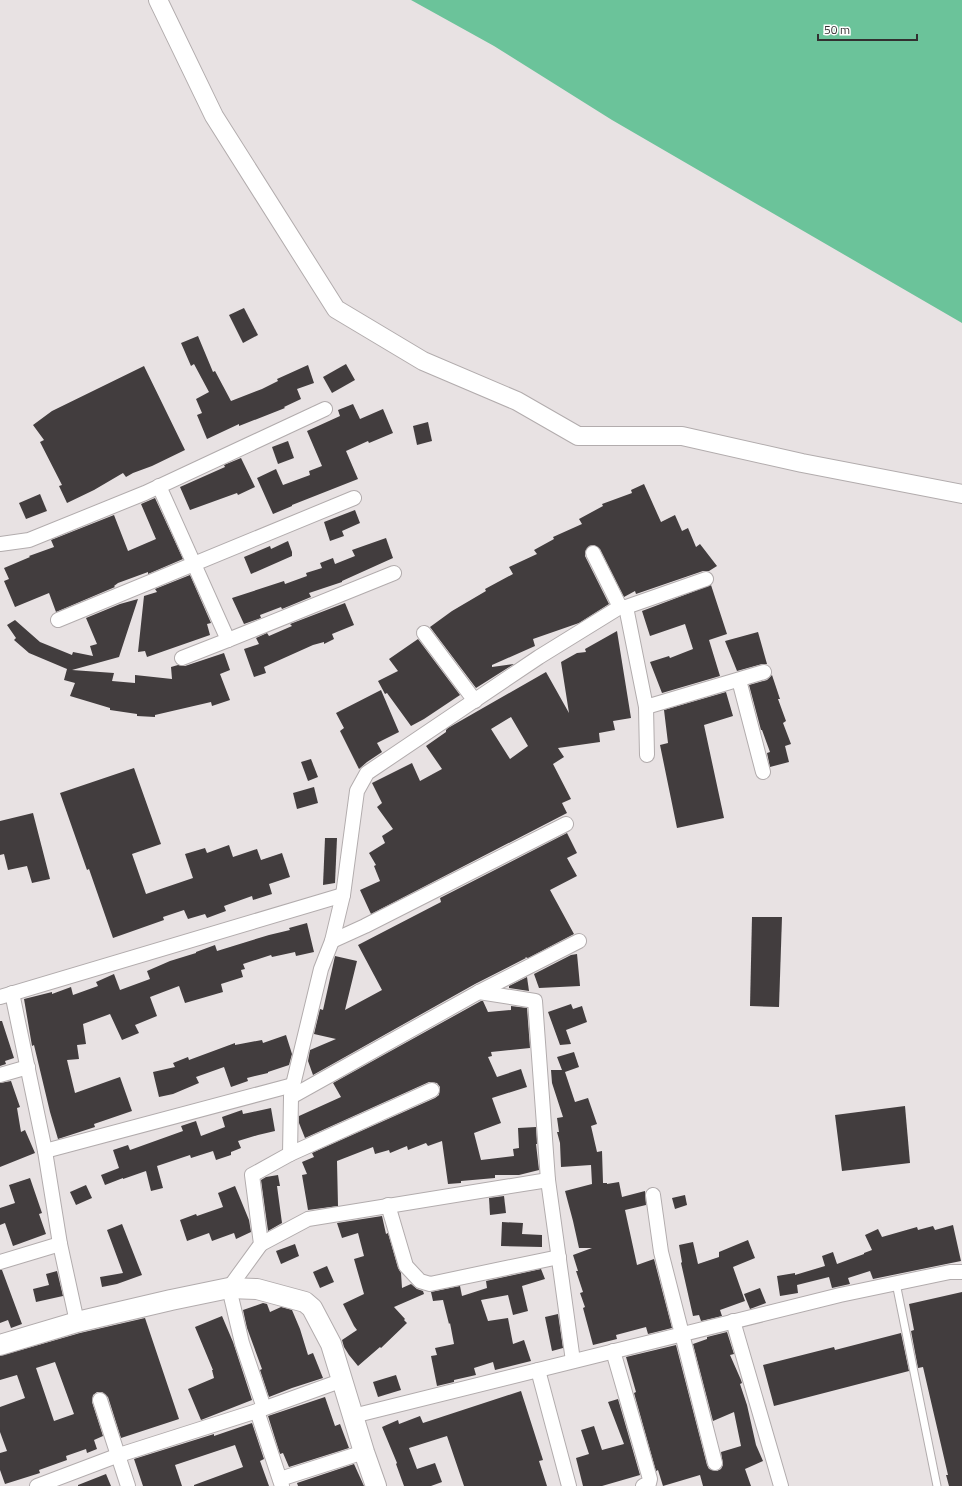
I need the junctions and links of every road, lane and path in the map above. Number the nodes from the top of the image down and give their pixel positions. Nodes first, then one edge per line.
1 (158, 0) edge
2 (325, 409) dead end
3 (159, 486) junction
4 (962, 494) edge
5 (354, 498) dead end
6 (0, 544) edge
7 (593, 552) dead end
8 (194, 564) junction
9 (394, 573) dead end
10 (706, 579) dead end
11 (623, 607) junction
12 (58, 620) dead end
13 (424, 633) dead end
14 (228, 640) junction
15 (182, 658) dead end
16 (764, 672) dead end
17 (738, 680) junction
18 (475, 701) junction
19 (646, 706) junction
20 (647, 755) dead end
21 (763, 772) dead end
22 (566, 824) dead end
23 (343, 895) junction
24 (332, 941) junction
25 (579, 941) dead end
26 (480, 992) junction
27 (6, 995) edge
28 (28, 1067) junction
29 (0, 1075) edge
30 (432, 1090) dead end
31 (292, 1091) junction
32 (45, 1152) junction
33 (290, 1154) junction
34 (548, 1180) junction
35 (653, 1195) dead end
36 (388, 1205) junction
37 (60, 1244) junction
38 (261, 1244) junction
39 (558, 1257) junction
40 (0, 1262) edge
41 (962, 1272) edge
42 (896, 1283) junction
43 (229, 1288) junction
44 (734, 1321) junction
45 (77, 1322) junction
46 (682, 1334) junction
47 (0, 1345) edge
48 (614, 1351) junction
49 (573, 1361) junction
50 (538, 1370) junction
51 (342, 1380) junction
52 (100, 1400) dead end
53 (260, 1409) junction
54 (353, 1416) junction
55 (364, 1452) junction
56 (119, 1455) junction
57 (715, 1463) dead end
58 (281, 1483) edge
59 (37, 1486) edge
60 (128, 1486) edge
61 (376, 1486) edge
62 (569, 1486) edge
63 (643, 1486) edge
64 (781, 1486) edge
65 (937, 1486) edge

1 - 4 street
2 - 3 street
3 - 6 street
3 - 8 street
5 - 8 street
7 - 11 street
8 - 12 street
8 - 14 street
9 - 14 street
10 - 11 street
11 - 18 street
11 - 19 street
13 - 18 street
14 - 15 street
16 - 17 street
17 - 19 street
17 - 21 street
18 - 23 street
19 - 20 street
22 - 24 street
23 - 24 street
23 - 27 street
24 - 31 street
25 - 26 street
26 - 31 street
26 - 34 street
27 - 28 street
28 - 29 street
28 - 32 street
30 - 33 street
31 - 32 street
31 - 33 street
32 - 37 street
33 - 38 street
34 - 36 street
34 - 39 street
35 - 46 street
36 - 38 street
36 - 39 street
37 - 40 street
37 - 45 street
38 - 43 street
39 - 49 street
41 - 42 street
42 - 44 street
42 - 65 lane
43 - 45 main road
43 - 51 main road
43 - 53 street
44 - 46 street
44 - 64 street
45 - 47 main road
46 - 48 street
46 - 57 street
48 - 49 street
48 - 63 street
49 - 50 street
50 - 54 street
50 - 62 street
51 - 53 street
51 - 54 main road
52 - 56 street
53 - 56 street
53 - 58 street
54 - 55 main road
55 - 58 street
55 - 61 main road
56 - 59 street
56 - 60 street

